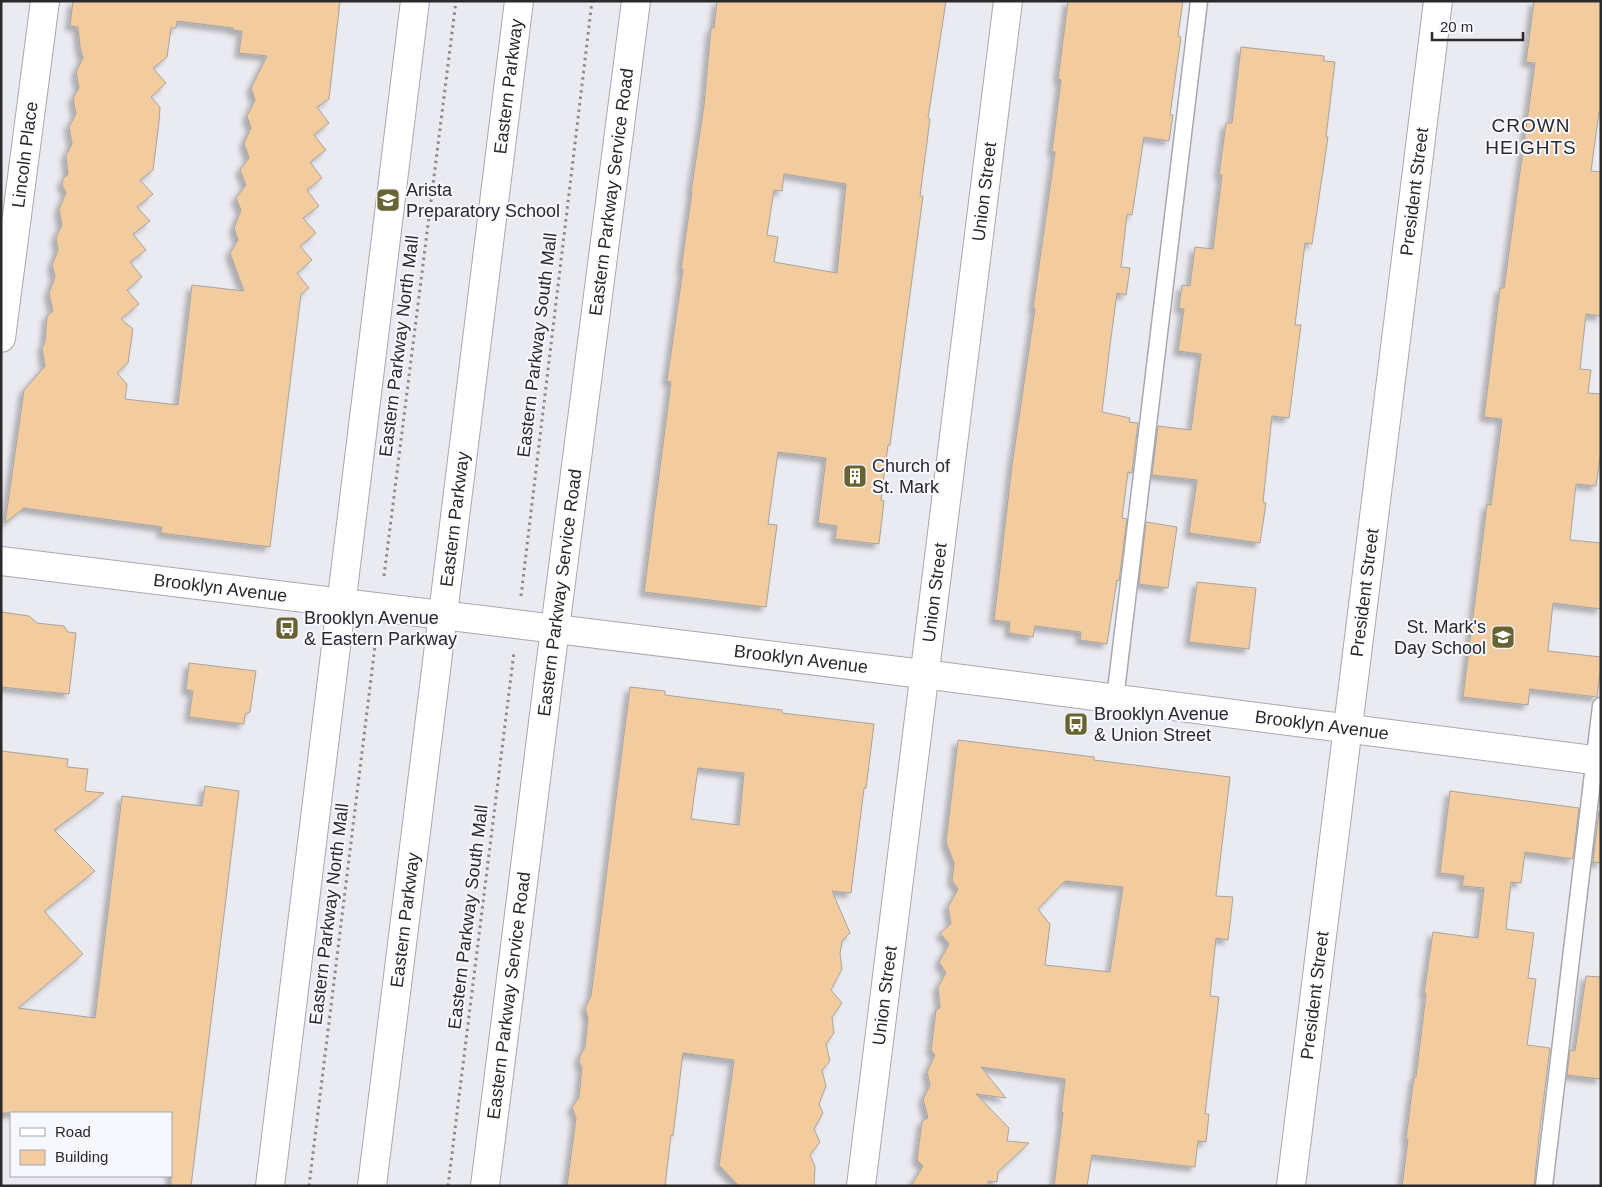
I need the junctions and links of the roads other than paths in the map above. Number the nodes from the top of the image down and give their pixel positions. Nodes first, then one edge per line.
1 (45, 1) edge
2 (415, 1) edge
3 (520, 1) edge
4 (636, 1) edge
5 (1008, 1) edge
6 (1199, 1) edge
7 (1438, 1) edge
8 (1, 338) edge
9 (1, 561) edge
10 (342, 604) junction
11 (442, 616) junction
12 (554, 630) junction
13 (924, 674) junction
14 (1115, 699) junction
15 (1601, 706) edge
16 (1348, 729) junction
17 (1598, 760) edge
18 (270, 1186) edge
19 (372, 1186) edge
20 (485, 1186) edge
21 (860, 1186) edge
22 (1291, 1186) edge
23 (1544, 1186) edge

1 - 8 street, Lincoln Place
2 - 10 street
3 - 11 street, Eastern Parkway
4 - 12 street, Eastern Parkway Service Road
5 - 13 street, Union Street
6 - 14 lane
7 - 16 street, President Street
9 - 10 street, Brooklyn Avenue
10 - 11 street, Brooklyn Avenue
10 - 18 street
11 - 12 street, Brooklyn Avenue
11 - 19 street, Eastern Parkway
12 - 13 street, Brooklyn Avenue
12 - 20 street, Eastern Parkway Service Road
13 - 14 street, Brooklyn Avenue
13 - 21 street, Union Street
14 - 16 street, Brooklyn Avenue
15 - 17 lane
16 - 17 street, Brooklyn Avenue
16 - 22 street, President Street
17 - 23 lane

